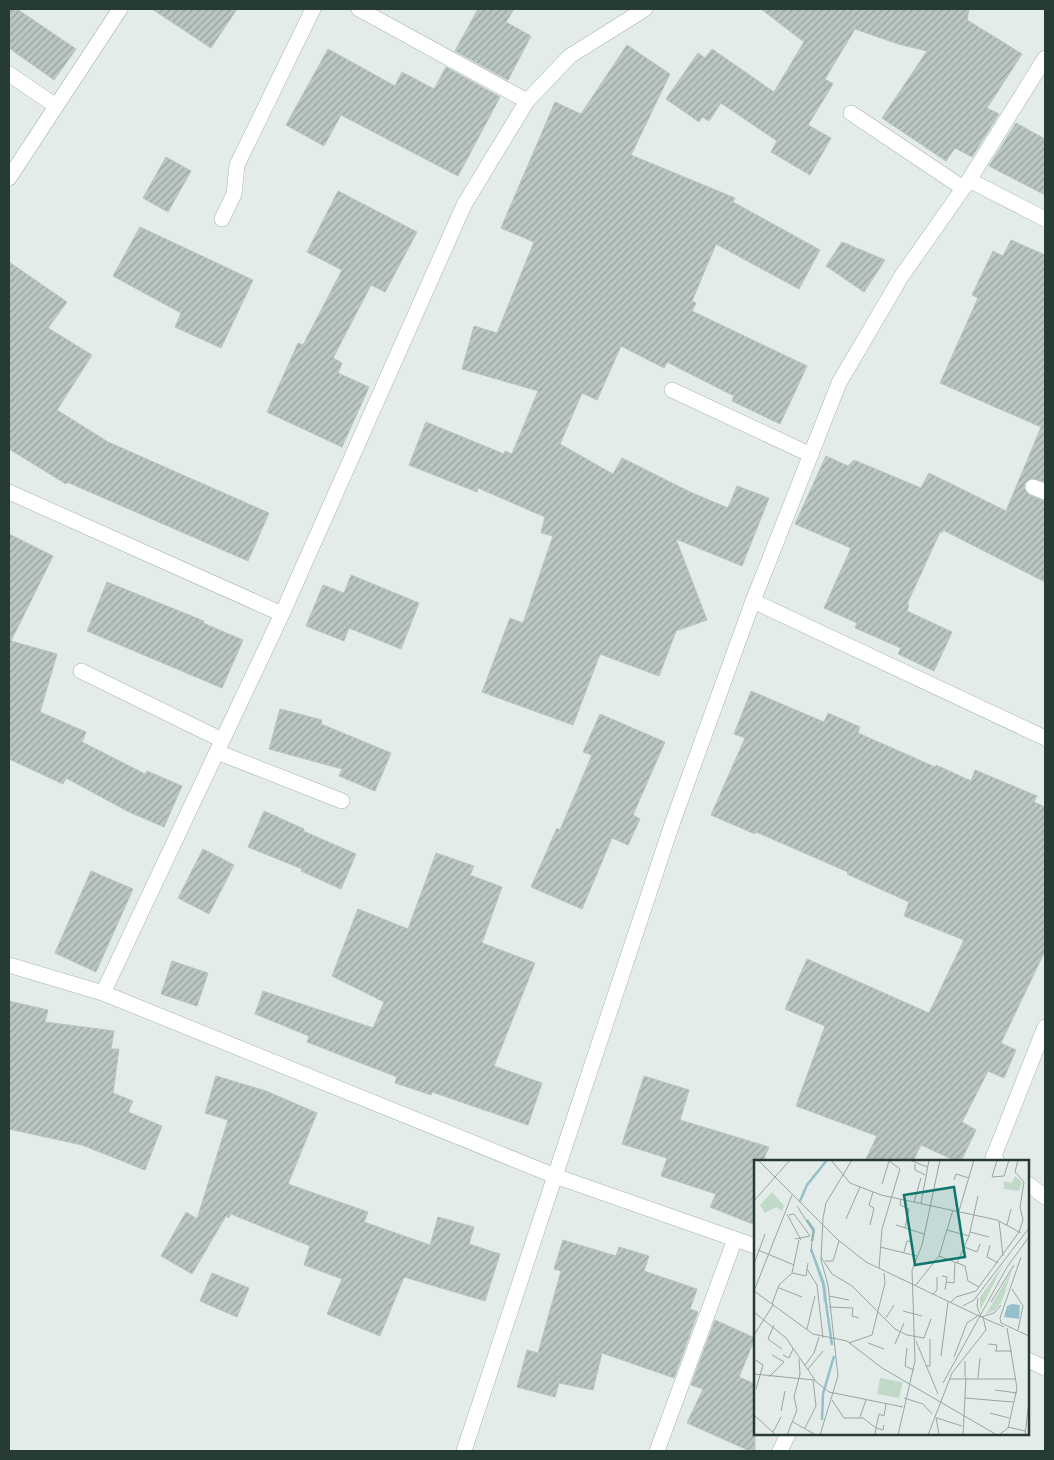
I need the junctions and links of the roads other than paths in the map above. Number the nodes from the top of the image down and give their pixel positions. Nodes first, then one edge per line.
1 (120, 9) edge
2 (313, 9) edge
3 (360, 9) edge
4 (634, 11) edge
5 (1045, 58) edge
6 (9, 74) edge
7 (527, 101) junction
8 (56, 106) junction
9 (851, 114) dead end
10 (9, 178) edge
11 (966, 184) junction
12 (222, 219) dead end
13 (1045, 219) edge
14 (672, 390) dead end
15 (810, 455) junction
16 (9, 492) edge
17 (754, 601) junction
18 (282, 614) junction
19 (81, 671) dead end
20 (1045, 738) edge
21 (220, 746) junction
22 (342, 801) dead end
23 (9, 965) edge
24 (103, 993) junction
25 (1045, 1027) edge
26 (996, 1160) edge
27 (555, 1176) junction
28 (1029, 1185) edge
29 (1045, 1196) edge
30 (735, 1239) junction
31 (754, 1246) edge
32 (1029, 1360) edge
33 (1045, 1368) edge
34 (788, 1435) edge
35 (464, 1451) edge
36 (657, 1451) edge
37 (780, 1451) edge

1 - 8 street
2 - 12 street
3 - 7 street
4 - 7 street
5 - 11 street
6 - 8 street
7 - 18 street
8 - 10 street
9 - 11 street
11 - 13 street
11 - 15 street
14 - 15 street
15 - 17 street
16 - 18 street
17 - 20 street
17 - 27 street
18 - 21 street
19 - 21 street
21 - 22 street
21 - 24 street
23 - 24 street
24 - 27 street
25 - 26 street
27 - 30 street
27 - 35 street
28 - 29 street
30 - 31 street
30 - 36 street
32 - 33 street
34 - 37 street

